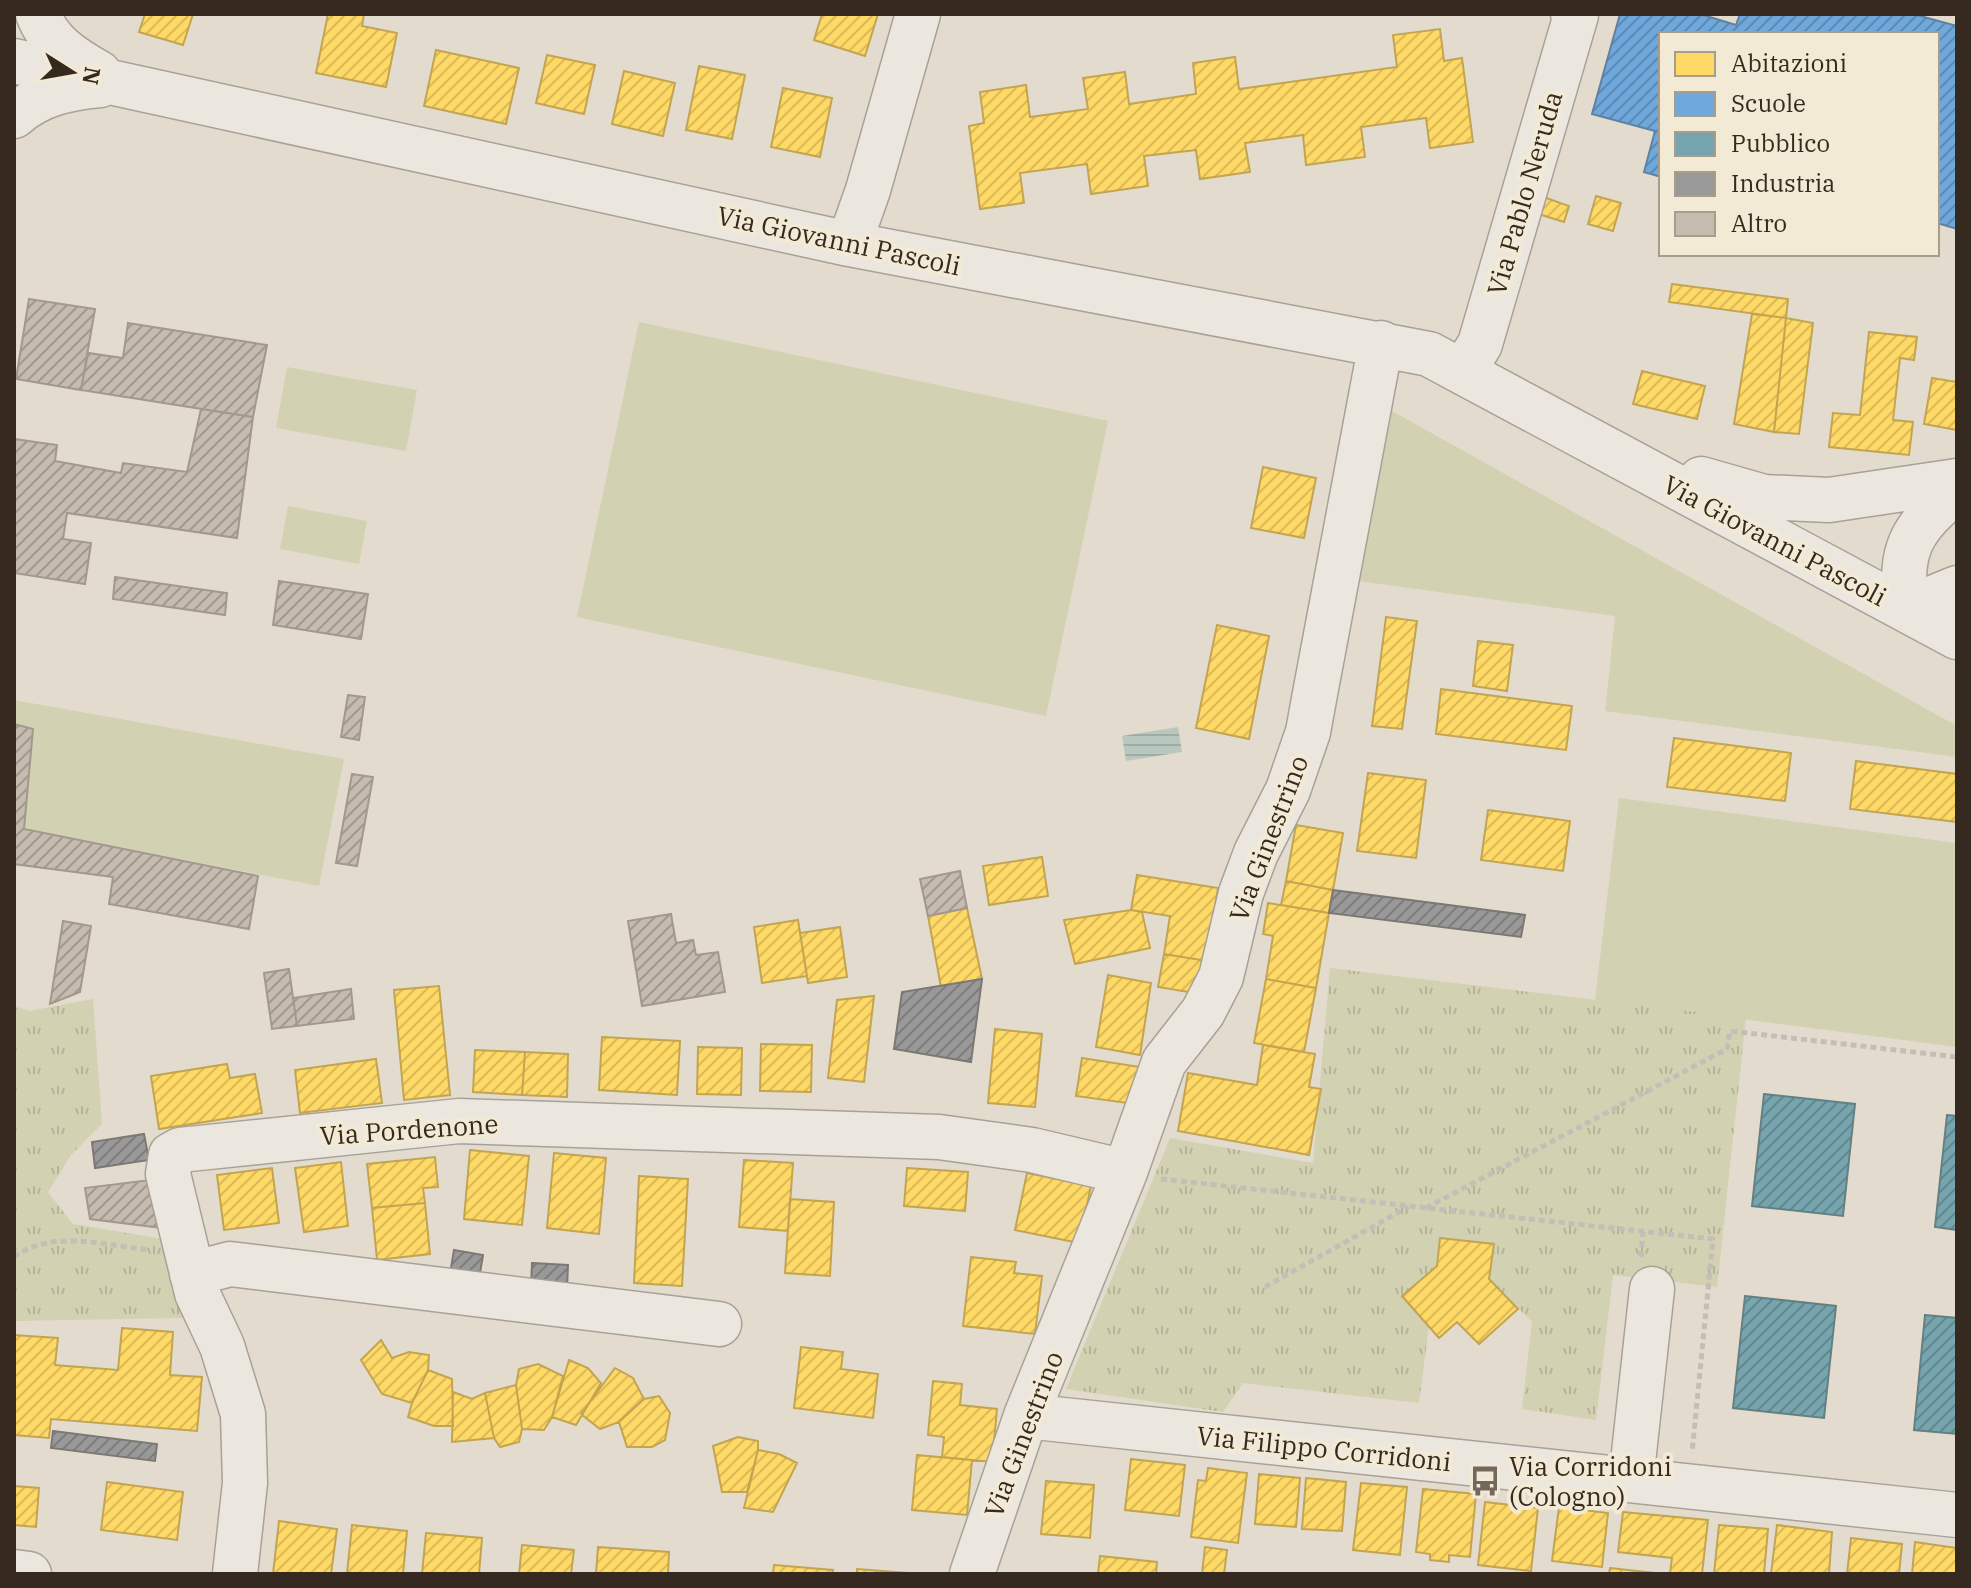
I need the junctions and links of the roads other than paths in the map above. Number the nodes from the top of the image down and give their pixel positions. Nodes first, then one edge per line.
1 (38, 14) edge
2 (918, 14) edge
3 (1575, 14) edge
4 (14, 61) edge
5 (118, 83) junction
6 (14, 116) edge
7 (849, 244) junction
8 (1381, 343) junction
9 (1463, 372) junction
10 (1644, 470) junction
11 (1957, 481) edge
12 (1957, 490) edge
13 (1957, 588) edge
14 (1906, 609) junction
15 (1957, 637) edge
16 (1125, 1172) junction
17 (190, 1264) junction
18 (1652, 1289) dead end
19 (719, 1324) dead end
20 (1026, 1416) junction
21 (1631, 1480) junction
22 (1957, 1515) edge
23 (14, 1572) edge
24 (29, 1574) edge
25 (235, 1574) edge
26 (972, 1574) edge

1 - 5 street
2 - 7 street
3 - 9 street, Via Pablo Neruda
4 - 5 street, Via Giovanni Pascoli
5 - 6 street
5 - 7 street, Via Giovanni Pascoli
7 - 8 street, Via Giovanni Pascoli
8 - 9 street, Via Giovanni Pascoli
8 - 16 street, Via Ginestrino
9 - 10 street, Via Giovanni Pascoli
10 - 11 street, Via Giovanni Pascoli
10 - 14 street, Via Giovanni Pascoli
12 - 14 street, Via Giovanni Pascoli
13 - 14 street, Via Giovanni Pascoli
14 - 15 street, Via Giovanni Pascoli
16 - 17 street, Via Pordenone
16 - 20 street, Via Ginestrino
17 - 19 street
17 - 25 street, Via Pordenone
18 - 21 street
20 - 21 street, Via Filippo Corridoni
20 - 26 street, Via Ginestrino
21 - 22 street, Via Filippo Corridoni
23 - 24 street

